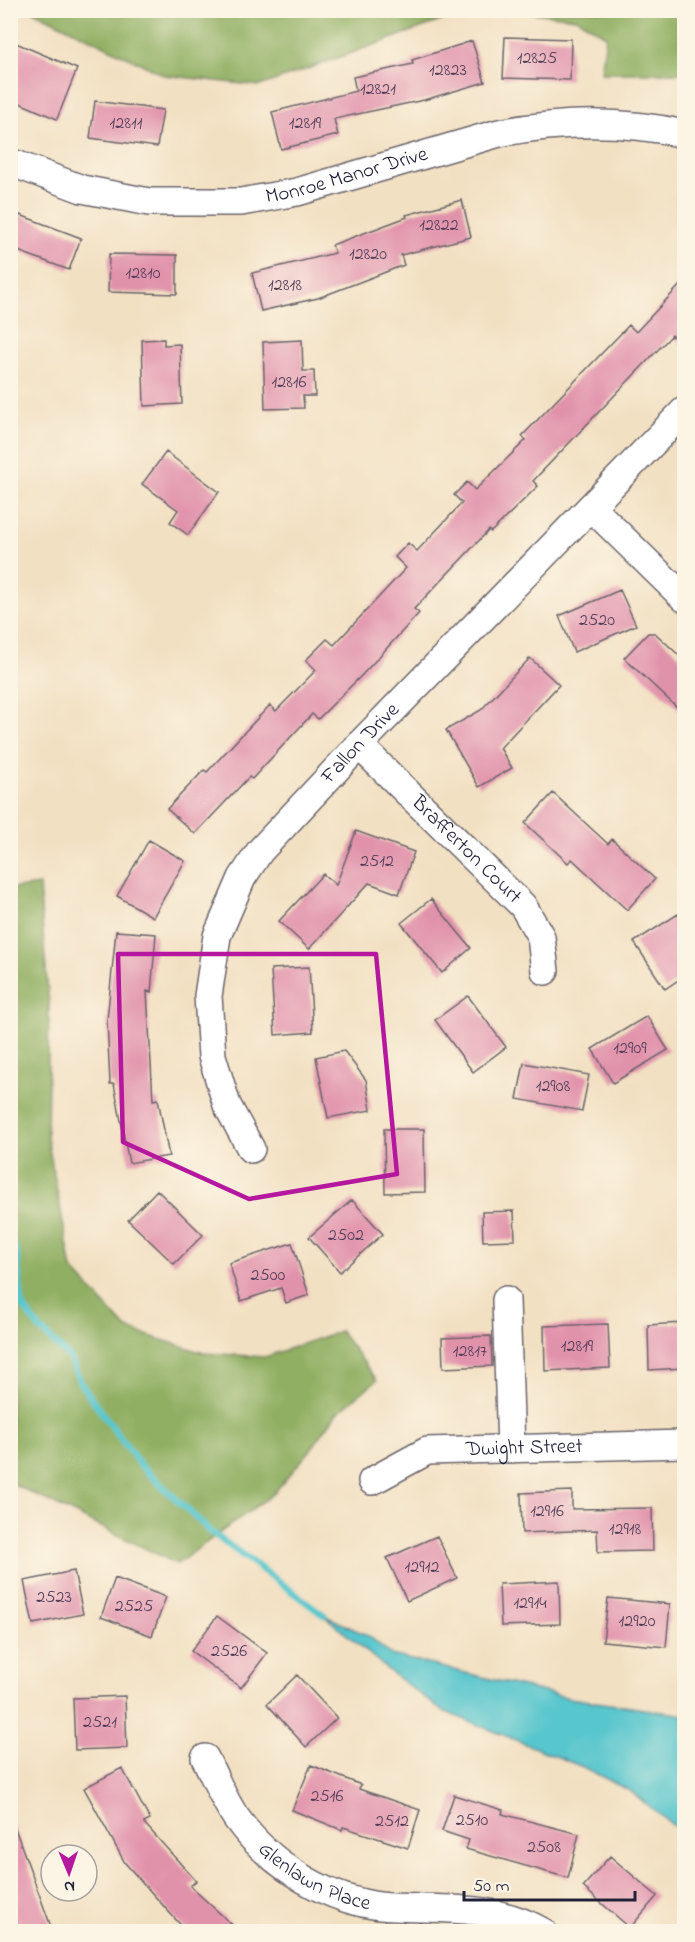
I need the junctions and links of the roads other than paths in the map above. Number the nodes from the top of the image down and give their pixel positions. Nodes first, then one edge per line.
1 (684, 134) edge
2 (10, 162) edge
3 (684, 411) edge
4 (591, 507) junction
5 (684, 598) edge
6 (359, 745) junction
7 (545, 971) dead end
8 (251, 1149) dead end
9 (506, 1300) dead end
10 (684, 1444) edge
11 (512, 1449) junction
12 (372, 1481) dead end
13 (205, 1758) dead end
14 (543, 1932) edge

1 - 2 street, Monroe Manor Drive
3 - 4 street, Fallon Drive
4 - 5 street
4 - 6 street, Fallon Drive
6 - 7 street, Brafferton Court
6 - 8 street, Fallon Drive
9 - 11 street
10 - 11 street, Dwight Street
11 - 12 street, Dwight Street
13 - 14 street, Glenlawn Place

